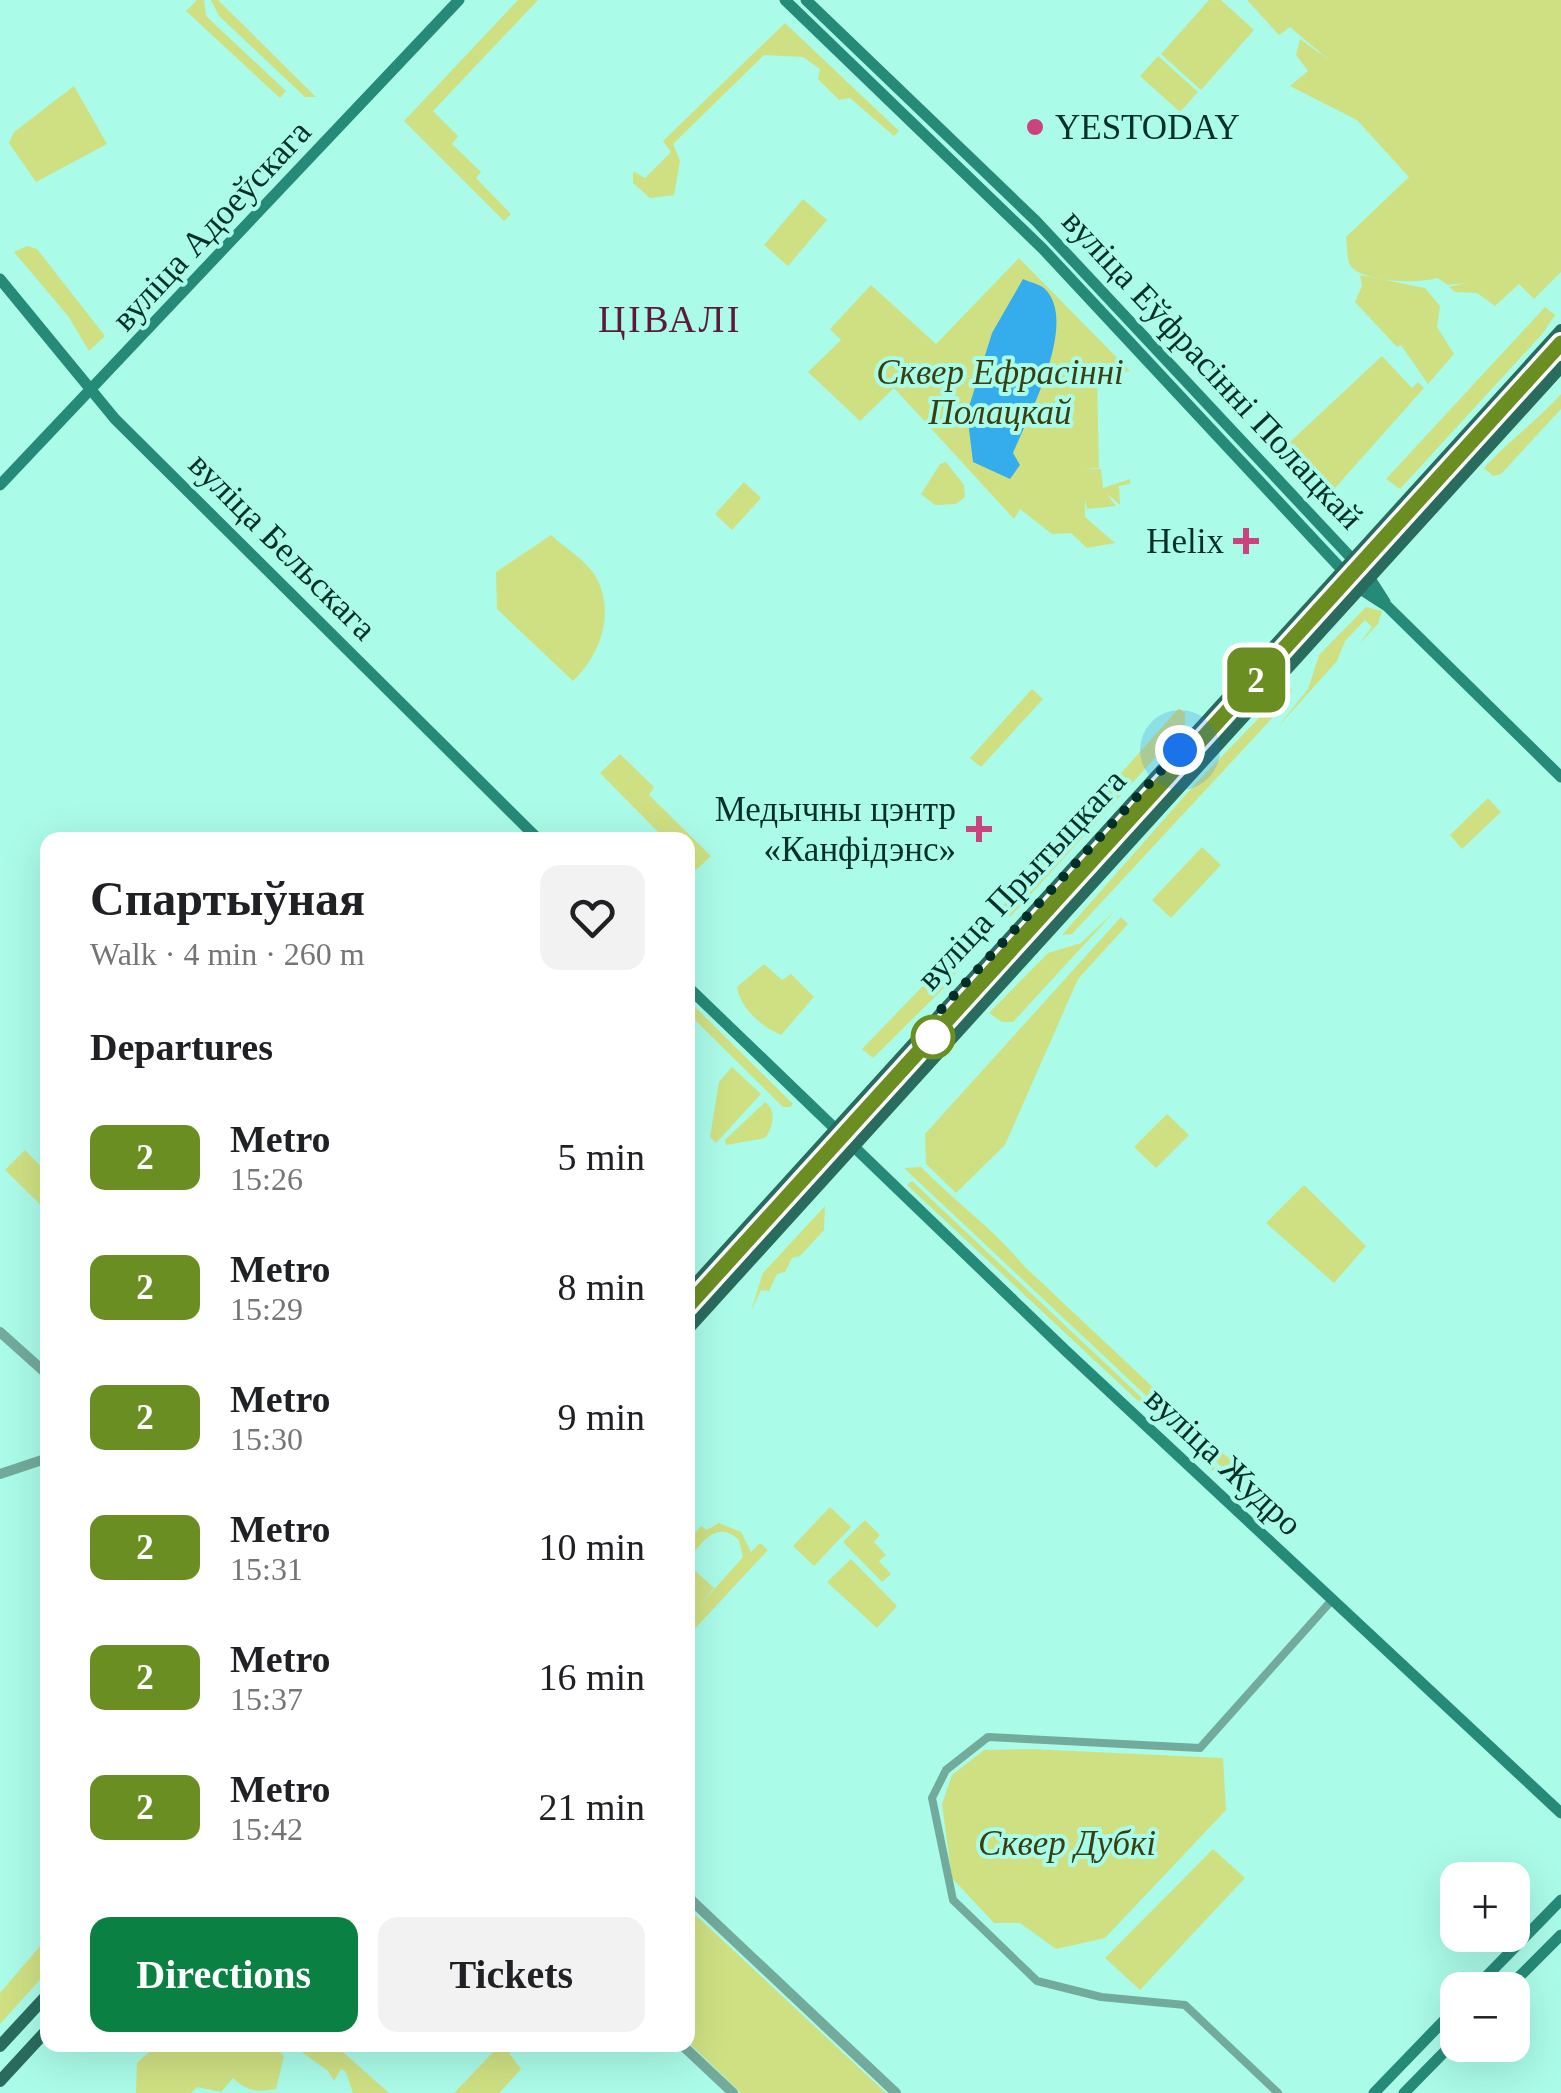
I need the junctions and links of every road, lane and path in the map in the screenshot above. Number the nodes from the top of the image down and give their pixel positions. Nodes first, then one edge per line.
1 (459, 0) edge
2 (785, 0) edge
3 (806, 0) edge
4 (0, 279) edge
5 (1561, 330) edge
6 (1561, 367) edge
7 (91, 391) junction
8 (0, 485) edge
9 (1415, 490) junction
10 (1433, 507) junction
11 (1352, 560) junction
12 (1342, 572) junction
13 (1364, 583) junction
14 (1561, 777) edge
15 (532, 832) edge
16 (695, 994) edge
17 (834, 1128) junction
18 (852, 1146) junction
19 (695, 1284) edge
20 (695, 1321) edge
21 (0, 1332) edge
22 (40, 1369) edge
23 (40, 1459) edge
24 (0, 1474) edge
25 (1332, 1600) junction
26 (1561, 1814) edge
27 (1561, 1900) edge
28 (695, 1904) edge
29 (1561, 1935) edge
30 (1491, 1972) edge
31 (1524, 1972) edge
32 (40, 2003) edge
33 (1440, 2025) edge
34 (40, 2038) edge
35 (0, 2046) edge
36 (689, 2052) edge
37 (1440, 2056) edge
38 (0, 2081) edge
39 (733, 2093) edge
40 (896, 2093) edge
41 (1278, 2093) edge
42 (1374, 2093) edge
43 (1404, 2093) edge

1 - 7 main road, вуліца Адоеўскага
2 - 12 main road, вуліца Еўфрасінні Полацкай
3 - 11 main road, вуліца Еўфрасінні Полацкай
4 - 7 main road, вуліца Бельскага
5 - 9 main road, вуліца Прытыцкага
6 - 10 main road, вуліца Прытыцкага
7 - 8 main road, вуліца Адоеўскага
7 - 15 main road, вуліца Бельскага
9 - 10 main road
9 - 11 main road, вуліца Прытыцкага
10 - 13 main road, вуліца Прытыцкага
11 - 12 main road, вуліца Прытыцкага
11 - 13 main road, вуліца Еўфрасінні Полацкай
12 - 13 main road, вуліца Еўфрасінні Полацкай
12 - 17 main road, вуліца Прытыцкага
13 - 14 main road, вуліца Еўфрасінні Полацкай
13 - 18 main road, вуліца Прытыцкага
16 - 17 main road
17 - 18 main road
17 - 19 main road, вуліца Прытыцкага
18 - 20 main road, вуліца Прытыцкага
18 - 25 main road, вуліца Жудро
21 - 22 street
23 - 24 street
25 - 26 main road, вуліца Жудро
25 - 41 street
27 - 30 main road
28 - 40 street
29 - 31 main road
32 - 35 main road
33 - 42 main road
34 - 38 main road
36 - 39 street
37 - 43 main road

